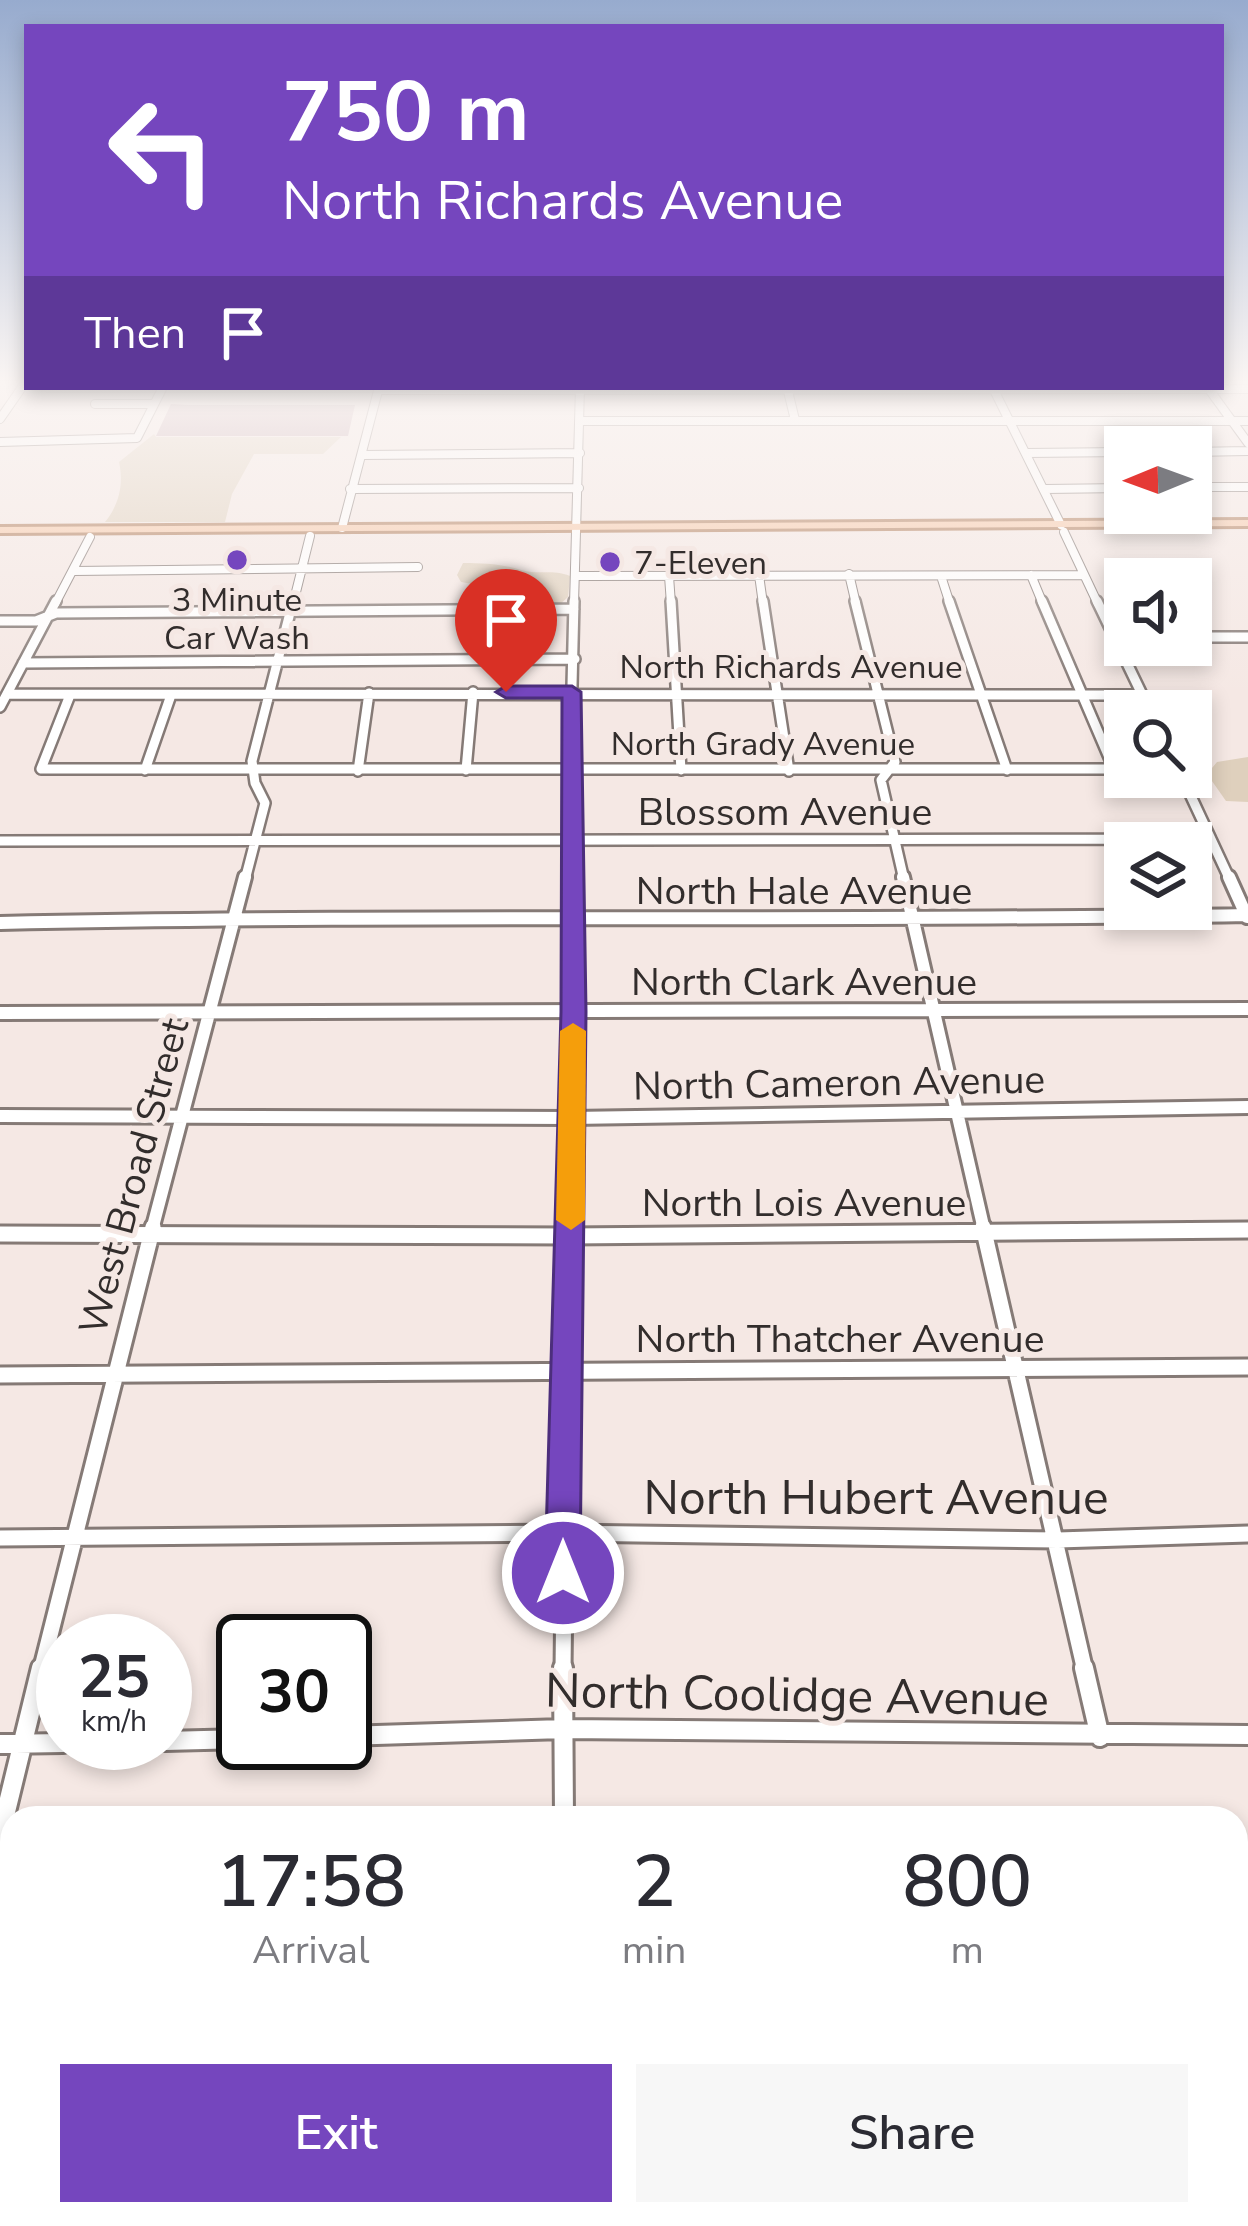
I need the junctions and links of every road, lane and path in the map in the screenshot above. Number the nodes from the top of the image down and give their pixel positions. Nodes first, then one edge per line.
1 (1248, 487) edge
2 (579, 488) joint
3 (1104, 488) edge
4 (1212, 488) edge
5 (350, 489) joint
6 (1045, 489) joint
7 (752, 526) junction
8 (434, 527) junction
9 (1248, 527) edge
10 (341, 528) junction
11 (1062, 528) junction
12 (232, 529) junction
13 (928, 529) junction
14 (578, 530) junction
15 (691, 533) junction
16 (0, 535) edge
17 (90, 536) junction
18 (310, 536) junction
19 (418, 567) dead end
20 (302, 568) junction
21 (73, 571) junction
22 (849, 574) junction
23 (759, 575) junction
24 (1031, 575) junction
25 (1083, 575) junction
26 (575, 576) junction
27 (669, 576) junction
28 (941, 576) junction
29 (574, 609) junction
30 (290, 611) junction
31 (1104, 611) edge
32 (47, 616) junction
33 (0, 621) edge
34 (1212, 637) edge
35 (1248, 637) edge
36 (574, 659) junction
37 (274, 660) junction
38 (23, 663) junction
39 (0, 676) edge
40 (17, 676) junction
41 (267, 692) junction
42 (473, 692) junction
43 (572, 692) junction
44 (673, 692) junction
45 (369, 693) junction
46 (778, 693) junction
47 (877, 693) junction
48 (980, 693) junction
49 (8, 694) junction
50 (70, 694) junction
51 (171, 695) junction
52 (1080, 695) junction
53 (1104, 695) edge
54 (0, 707) edge
55 (1104, 741) edge
56 (1104, 769) edge
57 (145, 770) junction
58 (251, 770) junction
59 (466, 770) junction
60 (681, 770) junction
61 (888, 770) junction
62 (1007, 770) junction
63 (358, 771) junction
64 (570, 771) junction
65 (789, 771) junction
66 (255, 840) junction
67 (1104, 840) edge
68 (0, 841) edge
69 (575, 841) junction
70 (898, 841) junction
71 (1212, 841) edge
72 (1247, 916) edge
73 (232, 918) junction
74 (574, 921) junction
75 (915, 921) junction
76 (0, 923) edge
77 (1248, 1009) edge
78 (934, 1011) junction
79 (0, 1012) edge
80 (213, 1012) junction
81 (574, 1012) junction
82 (1248, 1107) edge
83 (955, 1108) junction
84 (0, 1116) edge
85 (185, 1116) junction
86 (572, 1118) junction
87 (1248, 1230) edge
88 (153, 1233) junction
89 (0, 1234) edge
90 (986, 1234) junction
91 (570, 1237) junction
92 (1248, 1367) edge
93 (568, 1370) junction
94 (114, 1372) junction
95 (1018, 1374) junction
96 (0, 1375) edge
97 (562, 1533) junction
98 (1248, 1534) edge
99 (74, 1537) junction
100 (0, 1538) edge
101 (1058, 1540) junction
102 (563, 1729) junction
103 (372, 1735) edge
104 (1248, 1735) edge
105 (1100, 1737) junction
106 (24, 1743) junction
107 (36, 1743) edge
108 (0, 1744) edge
109 (8, 1806) edge
110 (564, 1806) edge

1 - 4 street
2 - 5 street
2 - 14 street
3 - 6 street
5 - 10 street
6 - 11 street
7 - 13 main road
7 - 14 main road
7 - 15 main road
8 - 10 main road
8 - 14 main road
8 - 18 main road
9 - 11 main road
9 - 11 main road
10 - 12 main road
11 - 13 main road
11 - 25 street
12 - 16 main road
12 - 17 main road
13 - 15 main road
14 - 15 main road
14 - 18 main road
14 - 26 street
16 - 17 main road
17 - 18 main road
17 - 21 street
18 - 20 street, West Broad Street
19 - 20 street
20 - 21 street
20 - 30 street, West Broad Street
21 - 32 street
22 - 23 street
22 - 28 street
22 - 47 street
23 - 27 street
23 - 46 street
24 - 25 street
24 - 28 street
24 - 52 street
25 - 31 street
26 - 27 street
26 - 29 street
27 - 44 street
28 - 48 street
29 - 30 street
29 - 36 street
30 - 32 street
30 - 37 street, West Broad Street
32 - 33 street
32 - 38 street
34 - 35 street
36 - 37 street
36 - 43 street
37 - 38 street
37 - 41 street, West Broad Street
38 - 40 street
39 - 40 street
40 - 49 street
41 - 45 street, North Richards Avenue
41 - 51 street, North Richards Avenue
41 - 58 street, West Broad Street
42 - 43 street, North Richards Avenue
42 - 45 street, North Richards Avenue
42 - 59 street
43 - 44 street, North Richards Avenue
43 - 64 street
44 - 46 street, North Richards Avenue
44 - 60 street
45 - 63 street
46 - 47 street, North Richards Avenue
46 - 65 street
47 - 48 street, North Richards Avenue
47 - 61 street
48 - 52 street, North Richards Avenue
48 - 62 street
49 - 50 street, North Richards Avenue
49 - 54 street
50 - 51 street, North Richards Avenue
50 - 57 street, North Grady Avenue
51 - 57 street
52 - 53 street, North Richards Avenue
52 - 55 street
56 - 62 street, North Grady Avenue
57 - 58 street, North Grady Avenue
58 - 63 street, North Grady Avenue
58 - 66 street, West Broad Street
59 - 63 street, North Grady Avenue
59 - 64 street, North Grady Avenue
60 - 64 street, North Grady Avenue
60 - 65 street, North Grady Avenue
61 - 62 street, North Grady Avenue
61 - 65 street, North Grady Avenue
61 - 70 street
64 - 69 street
66 - 68 street, Blossom Avenue
66 - 69 street, Blossom Avenue
66 - 73 street, West Broad Street
67 - 70 street, Blossom Avenue
69 - 70 street, Blossom Avenue
69 - 74 street
70 - 75 street
71 - 72 street
72 - 75 street, North Hale Avenue
73 - 74 street, North Hale Avenue
73 - 76 street, North Hale Avenue
73 - 80 street, West Broad Street
74 - 75 street, North Hale Avenue
74 - 81 street
75 - 78 street
77 - 78 street, North Clark Avenue
78 - 81 street, North Clark Avenue
78 - 83 street
79 - 80 street, North Clark Avenue
80 - 81 street, North Clark Avenue
80 - 85 street, West Broad Street
81 - 86 street
82 - 83 street, North Cameron Avenue
83 - 86 street, North Cameron Avenue
83 - 90 street
84 - 85 street, North Cameron Avenue
85 - 86 street, North Cameron Avenue
85 - 88 street, West Broad Street
86 - 91 street
87 - 90 street, North Lois Avenue
88 - 89 street, North Lois Avenue
88 - 91 street, North Lois Avenue
88 - 94 street, West Broad Street
90 - 91 street, North Lois Avenue
90 - 95 street
91 - 93 street
92 - 95 street, North Thatcher Avenue
93 - 94 street, North Thatcher Avenue
93 - 95 street, North Thatcher Avenue
93 - 97 street
94 - 96 street, North Thatcher Avenue
94 - 99 street, West Broad Street
95 - 101 street
97 - 99 street, North Hubert Avenue
97 - 101 street, North Hubert Avenue
97 - 102 street
98 - 101 street, North Hubert Avenue
99 - 100 street, North Hubert Avenue
99 - 106 street, West Broad Street
101 - 105 street
102 - 103 street, North Coolidge Avenue
102 - 105 street, North Coolidge Avenue
102 - 110 street
104 - 105 street, North Coolidge Avenue
106 - 107 street
106 - 108 street
106 - 109 street, West Broad Street

